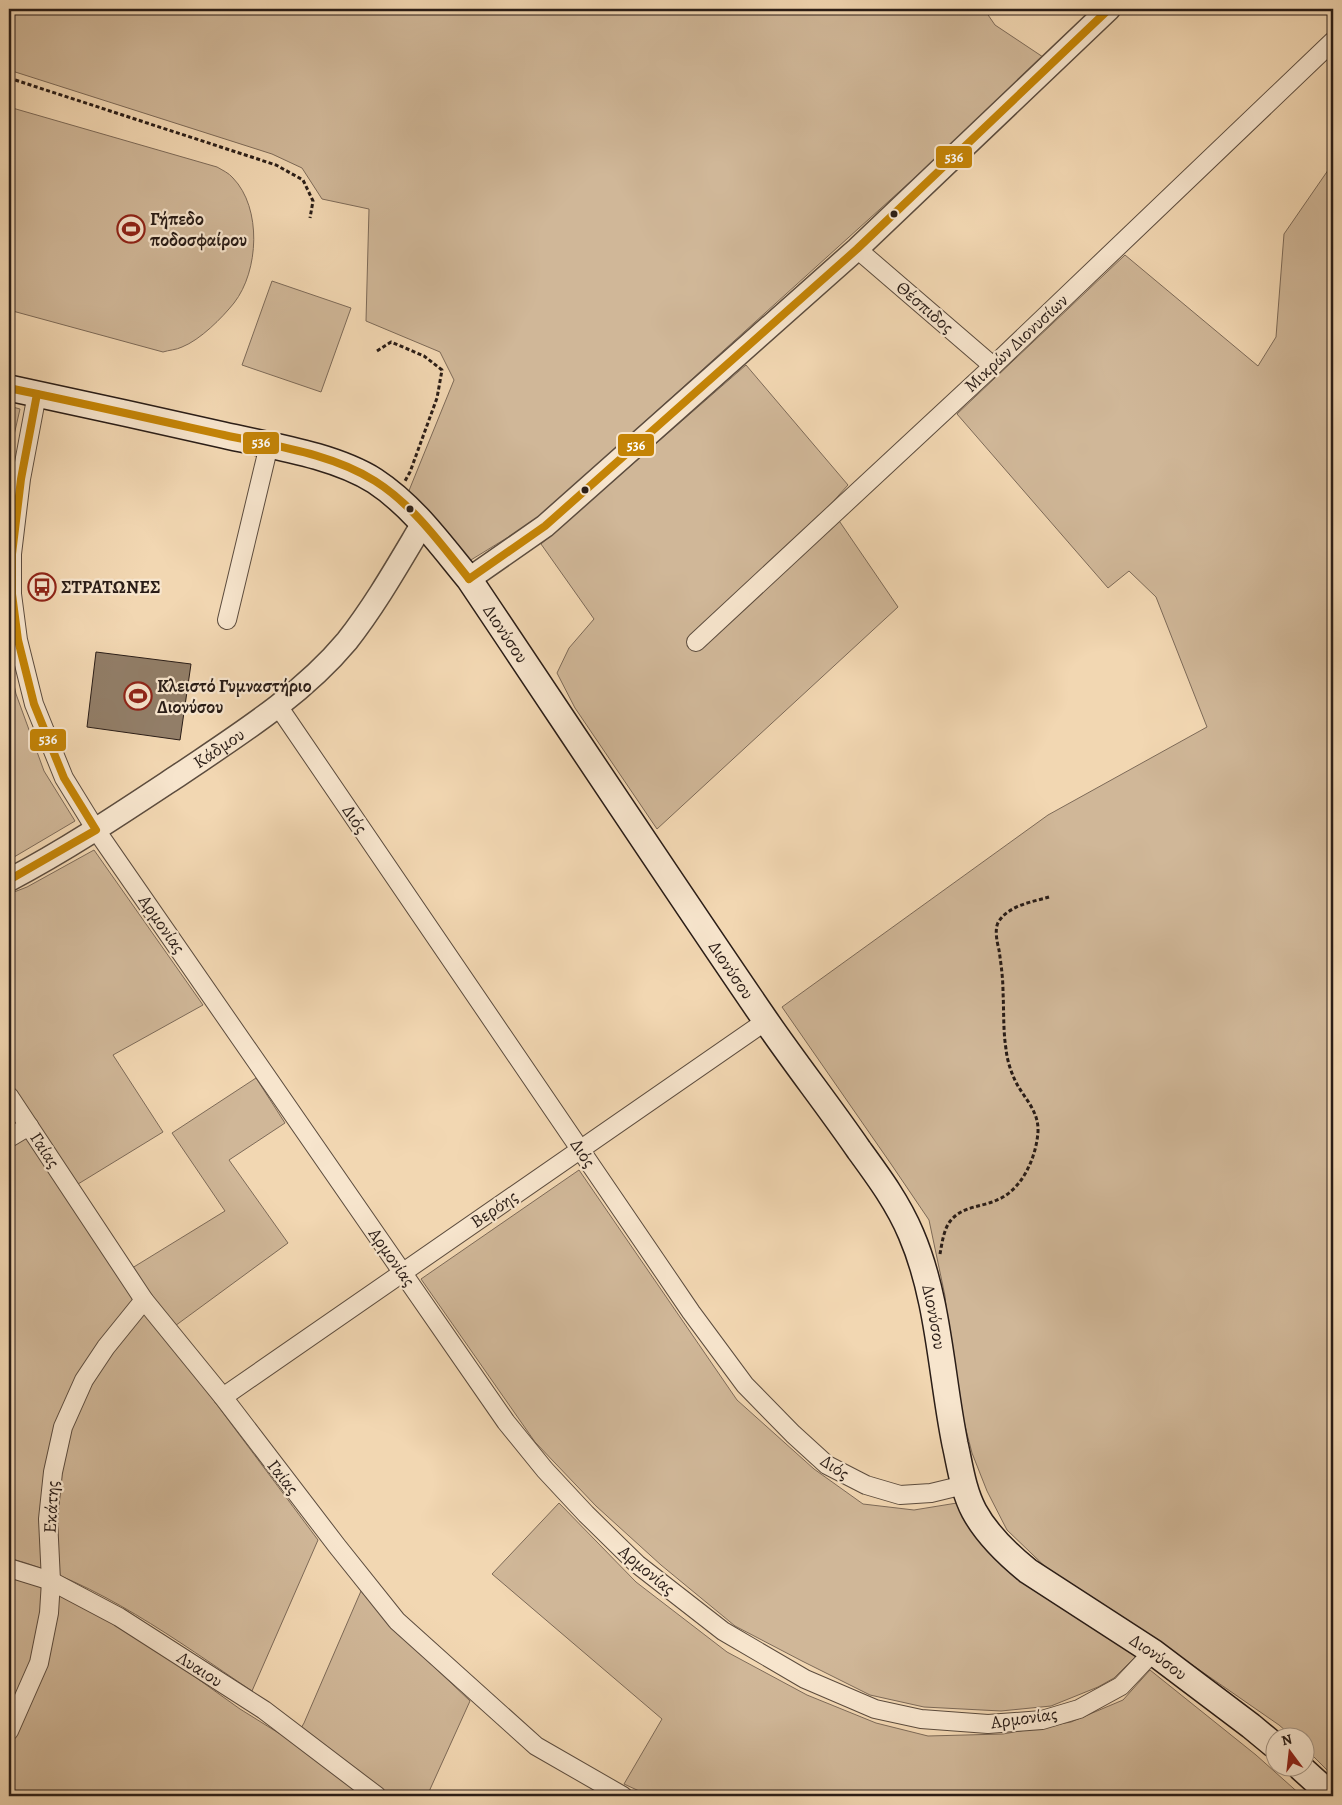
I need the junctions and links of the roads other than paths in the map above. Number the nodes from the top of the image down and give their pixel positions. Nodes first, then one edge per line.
1 (1109, 9) edge
2 (1333, 41) edge
3 (857, 249) junction
4 (993, 366) junction
5 (9, 388) edge
6 (36, 394) junction
7 (269, 445) junction
8 (423, 523) junction
9 (468, 579) junction
10 (228, 620) dead end
11 (13, 641) edge
12 (696, 642) dead end
13 (278, 706) junction
14 (96, 830) junction
15 (9, 880) edge
16 (766, 1021) junction
17 (9, 1096) edge
18 (29, 1126) junction
19 (9, 1138) edge
20 (581, 1150) junction
21 (402, 1272) junction
22 (144, 1300) junction
23 (223, 1397) junction
24 (964, 1485) junction
25 (9, 1568) edge
26 (51, 1581) junction
27 (1153, 1652) junction
28 (9, 1731) edge
29 (1264, 1736) edge
30 (1312, 1778) edge
31 (376, 1796) edge
32 (623, 1796) edge
33 (1332, 1796) edge

1 - 3 street
2 - 4 street, Μικρών Διονυσίων
3 - 4 street, Θέσπιδος
3 - 9 street
4 - 12 street, Μικρών Διονυσίων
5 - 6 main road, Διονύσου
6 - 7 main road, Διονύσου
6 - 11 street, Αρμονίας
7 - 8 main road, Διονύσου
7 - 10 street
8 - 9 main road, Διονύσου
8 - 13 street, Κάδμου
9 - 16 main road, Διονύσου
11 - 14 street, Αρμονίας
13 - 14 street, Κάδμου
13 - 20 street, Διός
14 - 15 street, Κάδμου
14 - 21 street, Αρμονίας
16 - 20 street, Βερόης
16 - 24 main road, Διονύσου
17 - 18 street, Γαίας
18 - 19 street
18 - 22 street, Γαίας
20 - 21 street, Βερόης
20 - 24 street, Διός
21 - 23 street, Βερόης
21 - 27 street, Αρμονίας
22 - 23 street, Γαίας
22 - 26 street, Εκάτης
23 - 32 street, Γαίας
24 - 27 main road, Διονύσου
25 - 26 street, Λυαιου
26 - 28 street, Εκάτης
26 - 31 street, Λυαιου
27 - 29 main road, Διονύσου
30 - 33 main road

